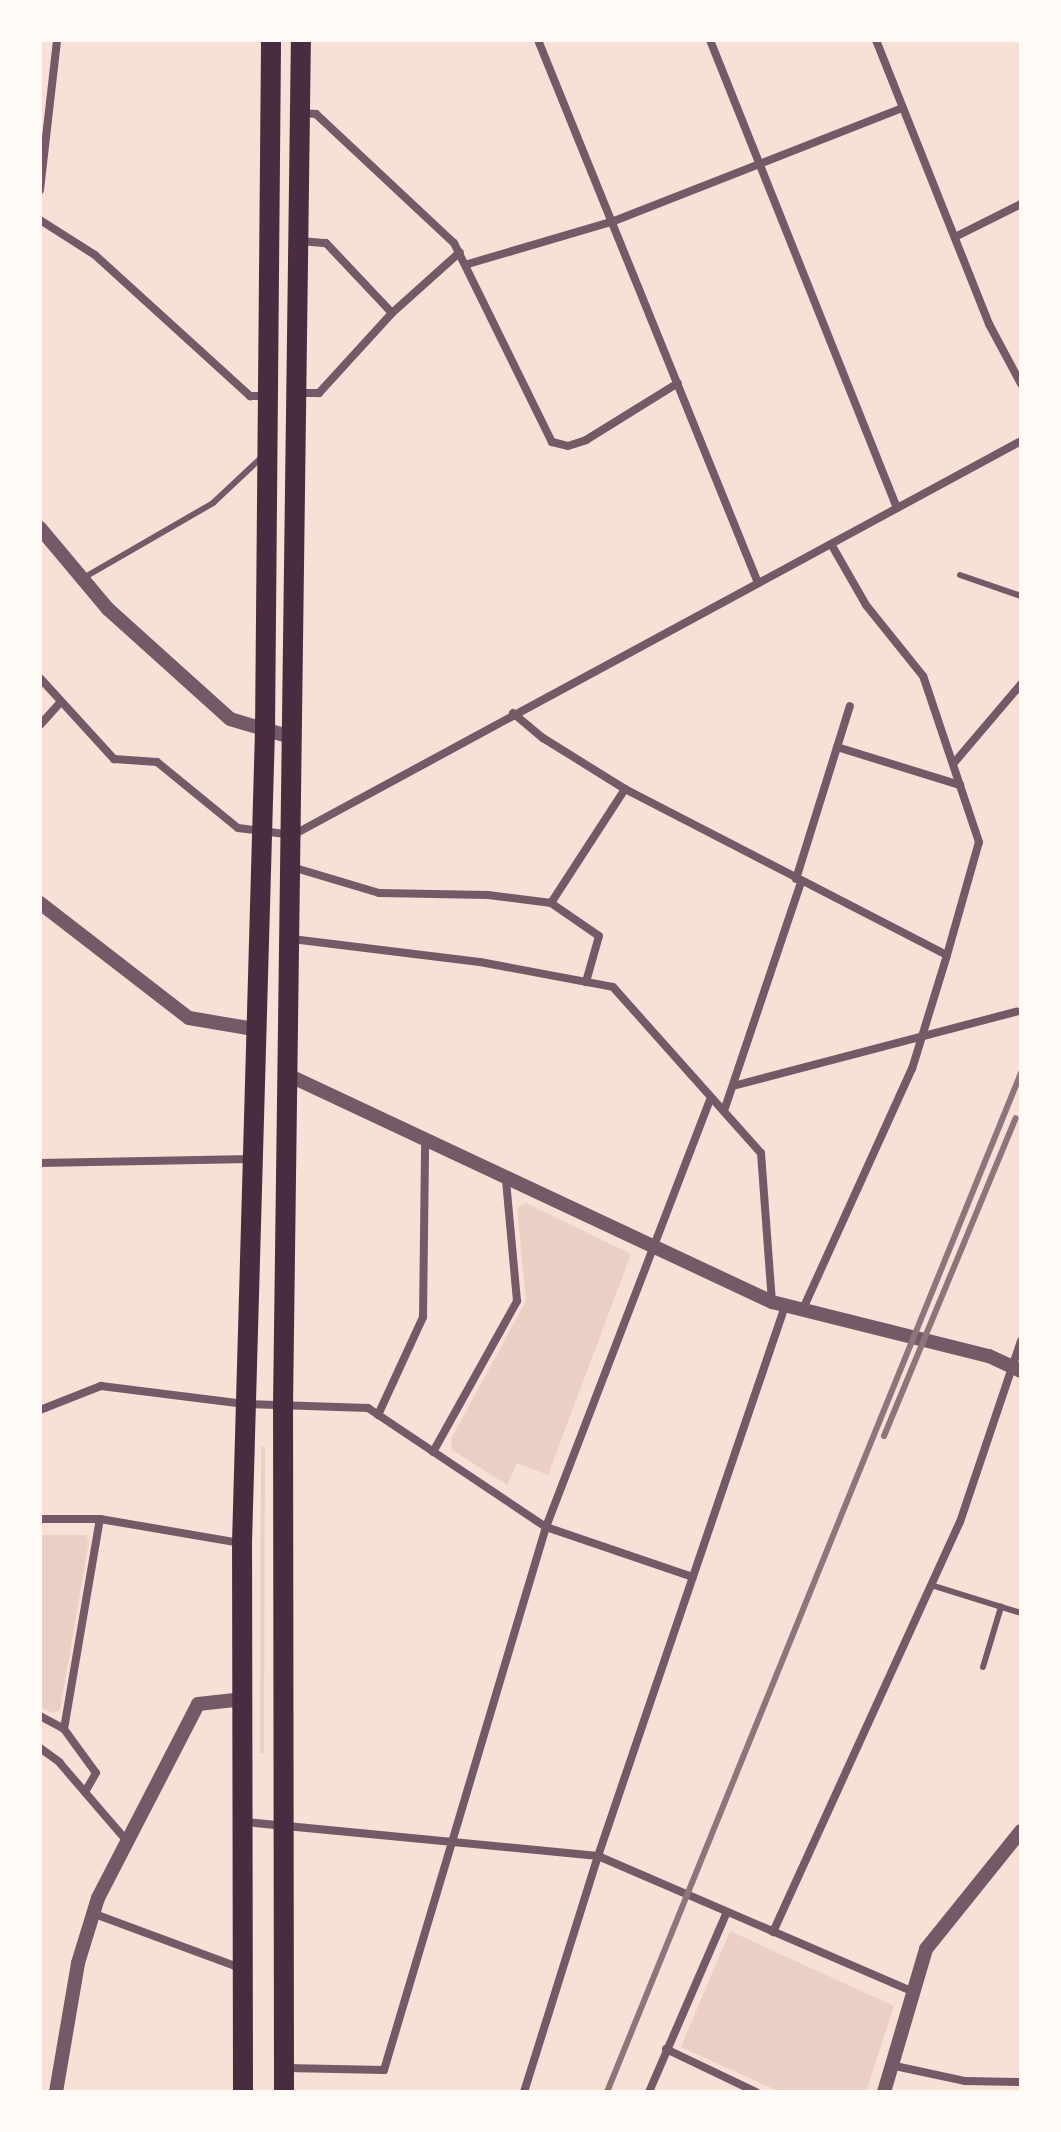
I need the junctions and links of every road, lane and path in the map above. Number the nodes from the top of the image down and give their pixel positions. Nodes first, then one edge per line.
1 (57, 40) edge
2 (271, 40) edge
3 (301, 40) edge
4 (538, 40) edge
5 (710, 40) edge
6 (876, 40) edge
7 (903, 108) junction
8 (301, 113) junction
9 (759, 163) junction
10 (40, 190) edge
11 (1021, 204) edge
12 (40, 220) edge
13 (614, 221) junction
14 (955, 237) junction
15 (301, 241) junction
16 (460, 252) junction
17 (468, 264) junction
18 (392, 313) junction
19 (678, 383) junction
20 (1021, 384) edge
21 (300, 393) junction
22 (267, 396) junction
23 (1021, 441) edge
24 (266, 453) junction
25 (897, 508) junction
26 (40, 528) edge
27 (831, 544) junction
28 (960, 575) dead end
29 (82, 579) junction
30 (758, 583) junction
31 (1021, 596) edge
32 (40, 678) edge
33 (1021, 684) edge
34 (61, 702) junction
35 (850, 706) dead end
36 (513, 713) junction
37 (40, 725) edge
38 (265, 732) junction
39 (294, 738) junction
40 (837, 747) junction
41 (953, 764) junction
42 (960, 785) junction
43 (625, 789) junction
44 (262, 830) junction
45 (293, 835) junction
46 (292, 867) junction
47 (798, 880) junction
48 (40, 903) edge
49 (551, 903) junction
50 (292, 939) junction
51 (947, 955) junction
52 (586, 982) junction
53 (1016, 1012) dead end
54 (254, 1029) junction
55 (922, 1039) junction
56 (288, 1075) junction
57 (733, 1086) junction
58 (710, 1099) junction
59 (725, 1108) junction
60 (425, 1141) junction
61 (252, 1159) junction
62 (40, 1163) edge
63 (506, 1181) junction
64 (653, 1248) junction
65 (778, 1304) junction
66 (802, 1311) junction
67 (1021, 1341) edge
68 (1016, 1369) edge
69 (245, 1404) junction
70 (283, 1407) junction
71 (40, 1410) edge
72 (378, 1415) junction
73 (433, 1452) junction
74 (40, 1519) edge
75 (100, 1519) junction
76 (546, 1527) junction
77 (242, 1543) junction
78 (693, 1577) junction
79 (931, 1585) junction
80 (1001, 1607) junction
81 (1021, 1613) edge
82 (983, 1667) dead end
83 (244, 1699) junction
84 (40, 1716) edge
85 (64, 1729) junction
86 (40, 1748) edge
87 (85, 1792) junction
88 (245, 1822) junction
89 (281, 1826) junction
90 (1021, 1831) edge
91 (450, 1839) junction
92 (126, 1840) junction
93 (598, 1856) junction
94 (92, 1912) junction
95 (727, 1912) junction
96 (773, 1932) junction
97 (242, 1968) junction
98 (914, 1992) junction
99 (666, 2049) junction
100 (895, 2066) junction
101 (285, 2068) junction
102 (1021, 2082) edge
103 (56, 2092) edge
104 (243, 2092) edge
105 (284, 2092) edge
106 (524, 2092) edge
107 (649, 2092) edge
108 (756, 2092) edge
109 (884, 2092) edge

1 - 10 street
2 - 22 main road
3 - 8 main road
4 - 13 street
5 - 9 street
6 - 7 street
7 - 9 street
7 - 14 street
8 - 15 main road
8 - 16 street
9 - 13 street
9 - 25 street
11 - 14 street
12 - 22 street
13 - 17 street
13 - 19 street
14 - 20 street
15 - 18 street
15 - 21 main road
16 - 17 street
16 - 18 street
17 - 19 street
18 - 21 street
19 - 30 street
21 - 39 main road
22 - 24 main road
23 - 25 street
24 - 29 lane
24 - 38 main road
25 - 27 street
26 - 29 street
27 - 30 street
27 - 41 street
28 - 31 lane
29 - 38 street
30 - 36 street
32 - 34 street
33 - 41 street
34 - 37 street
34 - 44 street
35 - 40 street
36 - 43 street
36 - 45 street
38 - 39 street
38 - 44 main road
39 - 45 main road
40 - 42 street
40 - 47 street
41 - 42 street
42 - 51 street
43 - 47 street
43 - 49 street
44 - 45 street
44 - 54 main road
45 - 46 main road
46 - 49 street
46 - 50 main road
47 - 51 street
47 - 57 street
48 - 54 street
49 - 52 street
50 - 52 street
50 - 56 main road
51 - 55 street
52 - 58 street
53 - 55 street
54 - 61 main road
55 - 57 street
55 - 66 street
56 - 60 street
56 - 70 main road
57 - 59 street
58 - 59 street
58 - 64 street
59 - 65 street
60 - 63 street
60 - 72 street
61 - 62 street
61 - 69 main road
63 - 64 street
63 - 73 street
64 - 65 street
64 - 76 street
65 - 66 street
65 - 78 street
66 - 68 street
67 - 68 street
68 - 79 street
69 - 70 street
69 - 71 street
69 - 77 main road
70 - 72 street
70 - 89 main road
72 - 73 street
73 - 76 street
74 - 75 street
75 - 77 street
75 - 85 street
76 - 78 street
76 - 91 street
77 - 83 main road
78 - 93 street
79 - 80 lane
79 - 96 street
80 - 81 lane
80 - 82 lane
83 - 88 main road
83 - 92 street
84 - 85 street
85 - 87 street
86 - 87 street
87 - 92 street
88 - 89 street
88 - 97 main road
89 - 91 street
89 - 101 main road
90 - 98 street
91 - 93 street
91 - 101 street
92 - 94 street
93 - 95 street
93 - 106 street
94 - 97 street
94 - 103 street
95 - 96 street
95 - 99 street
96 - 98 street
97 - 104 main road
98 - 100 street
99 - 107 street
99 - 108 street
100 - 102 street
100 - 109 street
101 - 105 main road

